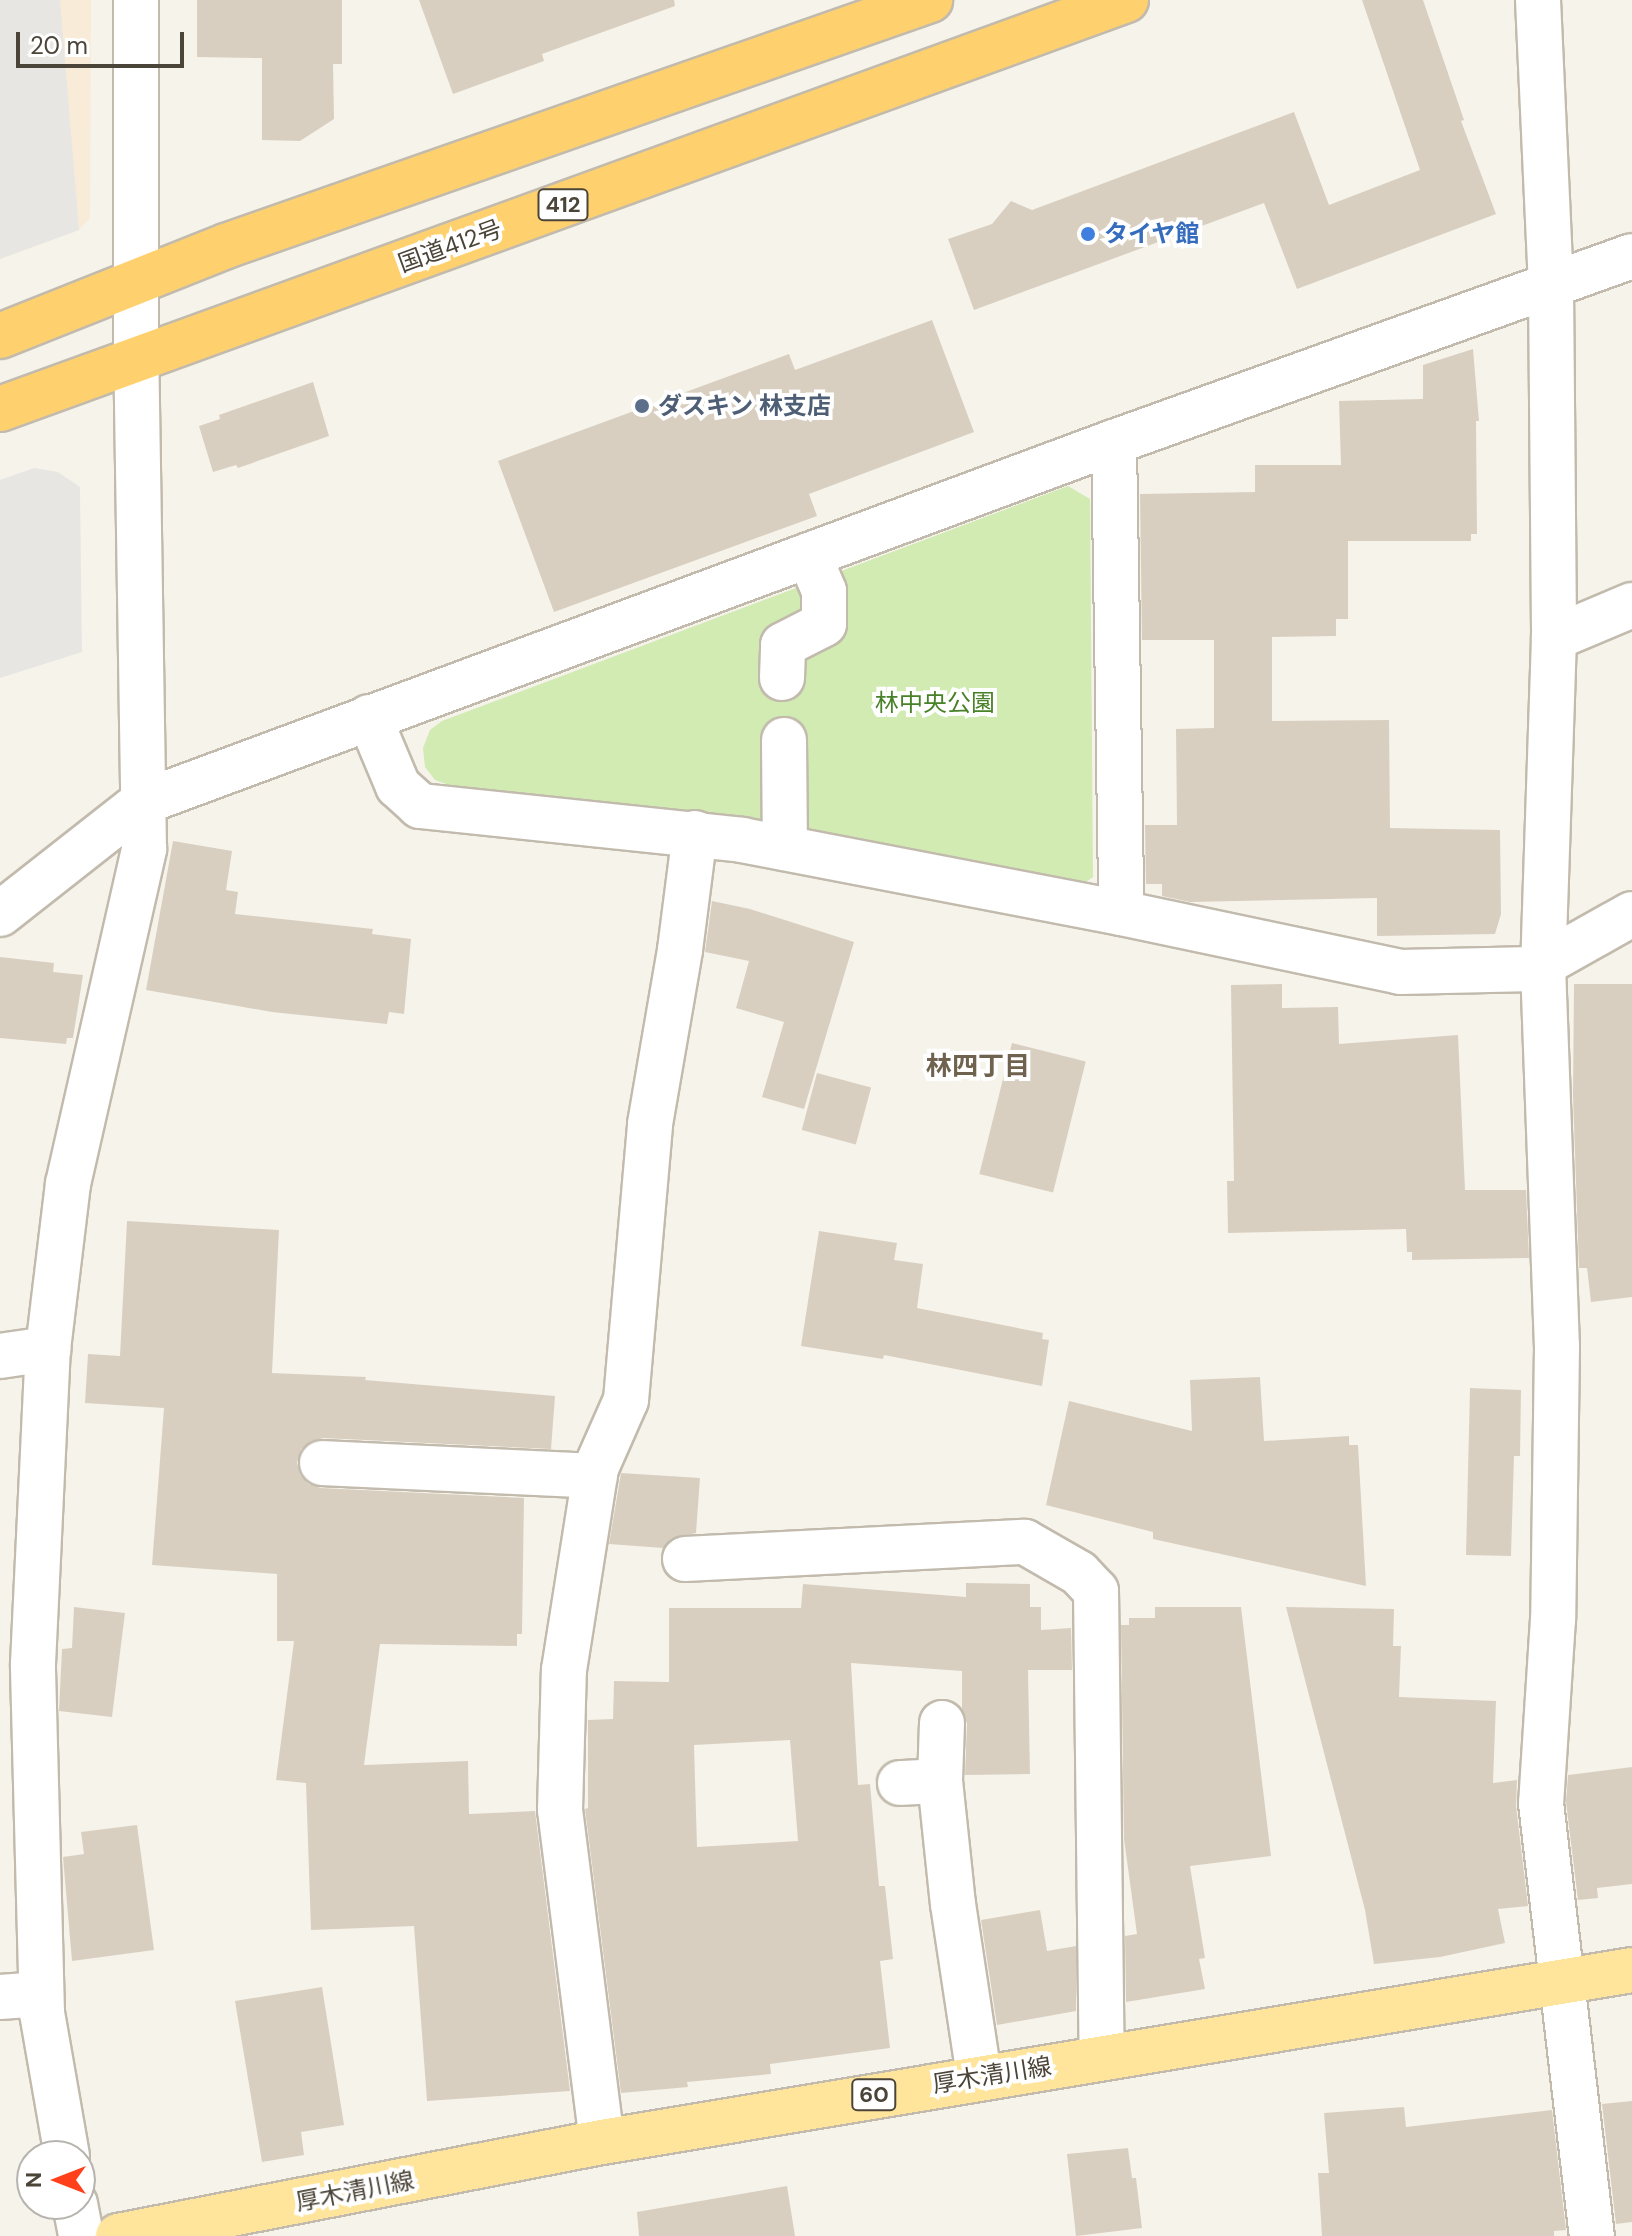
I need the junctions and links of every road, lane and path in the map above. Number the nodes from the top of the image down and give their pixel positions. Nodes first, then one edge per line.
1 (136, 0) edge
2 (930, 0) edge
3 (1126, 0) edge
4 (1538, 0) edge
5 (1632, 256) edge
6 (136, 280) junction
7 (1551, 286) junction
8 (0, 336) edge
9 (136, 359) junction
10 (0, 409) edge
11 (1114, 442) junction
12 (809, 555) junction
13 (1632, 605) edge
14 (1554, 638) junction
15 (782, 678) dead end
16 (369, 717) junction
17 (784, 740) dead end
18 (141, 803) junction
19 (695, 833) junction
20 (785, 848) junction
21 (1121, 913) junction
22 (0, 914) edge
23 (1632, 914) edge
24 (1543, 966) junction
25 (48, 1349) junction
26 (0, 1356) edge
27 (322, 1463) dead end
28 (595, 1476) junction
29 (685, 1559) dead end
30 (1127, 1572) dead end
31 (1079, 1573) junction
32 (16, 1664) edge
33 (942, 1723) dead end
34 (1632, 1970) edge
35 (1560, 1982) junction
36 (20, 1995) edge
37 (1102, 2057) junction
38 (979, 2076) junction
39 (62, 2140) edge
40 (602, 2142) junction
41 (204, 2229) edge
42 (118, 2236) edge
43 (1592, 2236) edge

1 - 6 street
2 - 6 highway
3 - 9 highway, 国道412号 / 412
4 - 7 street
5 - 7 street
6 - 8 highway
6 - 9 street
7 - 11 street
7 - 14 street
9 - 10 highway, 国道412号 / 412
9 - 18 street
11 - 12 street
11 - 21 street
12 - 15 street
12 - 16 street
13 - 14 street
14 - 24 street
16 - 18 street
16 - 19 street
17 - 20 street
18 - 22 street
18 - 25 street
19 - 20 street
19 - 28 street
20 - 21 street
21 - 24 street
23 - 24 street
24 - 35 street
25 - 26 street
25 - 32 street
27 - 28 street
28 - 40 street
29 - 31 street
30 - 31 street
31 - 37 street
32 - 36 street
33 - 38 street
34 - 35 main road, 厚木清川線 / 60
35 - 37 main road, 厚木清川線 / 60
35 - 43 street
36 - 39 street
37 - 38 main road, 厚木清川線 / 60
38 - 40 main road, 厚木清川線 / 60
40 - 41 main road, 厚木清川線 / 60
41 - 42 main road, 厚木清川線 / 60

